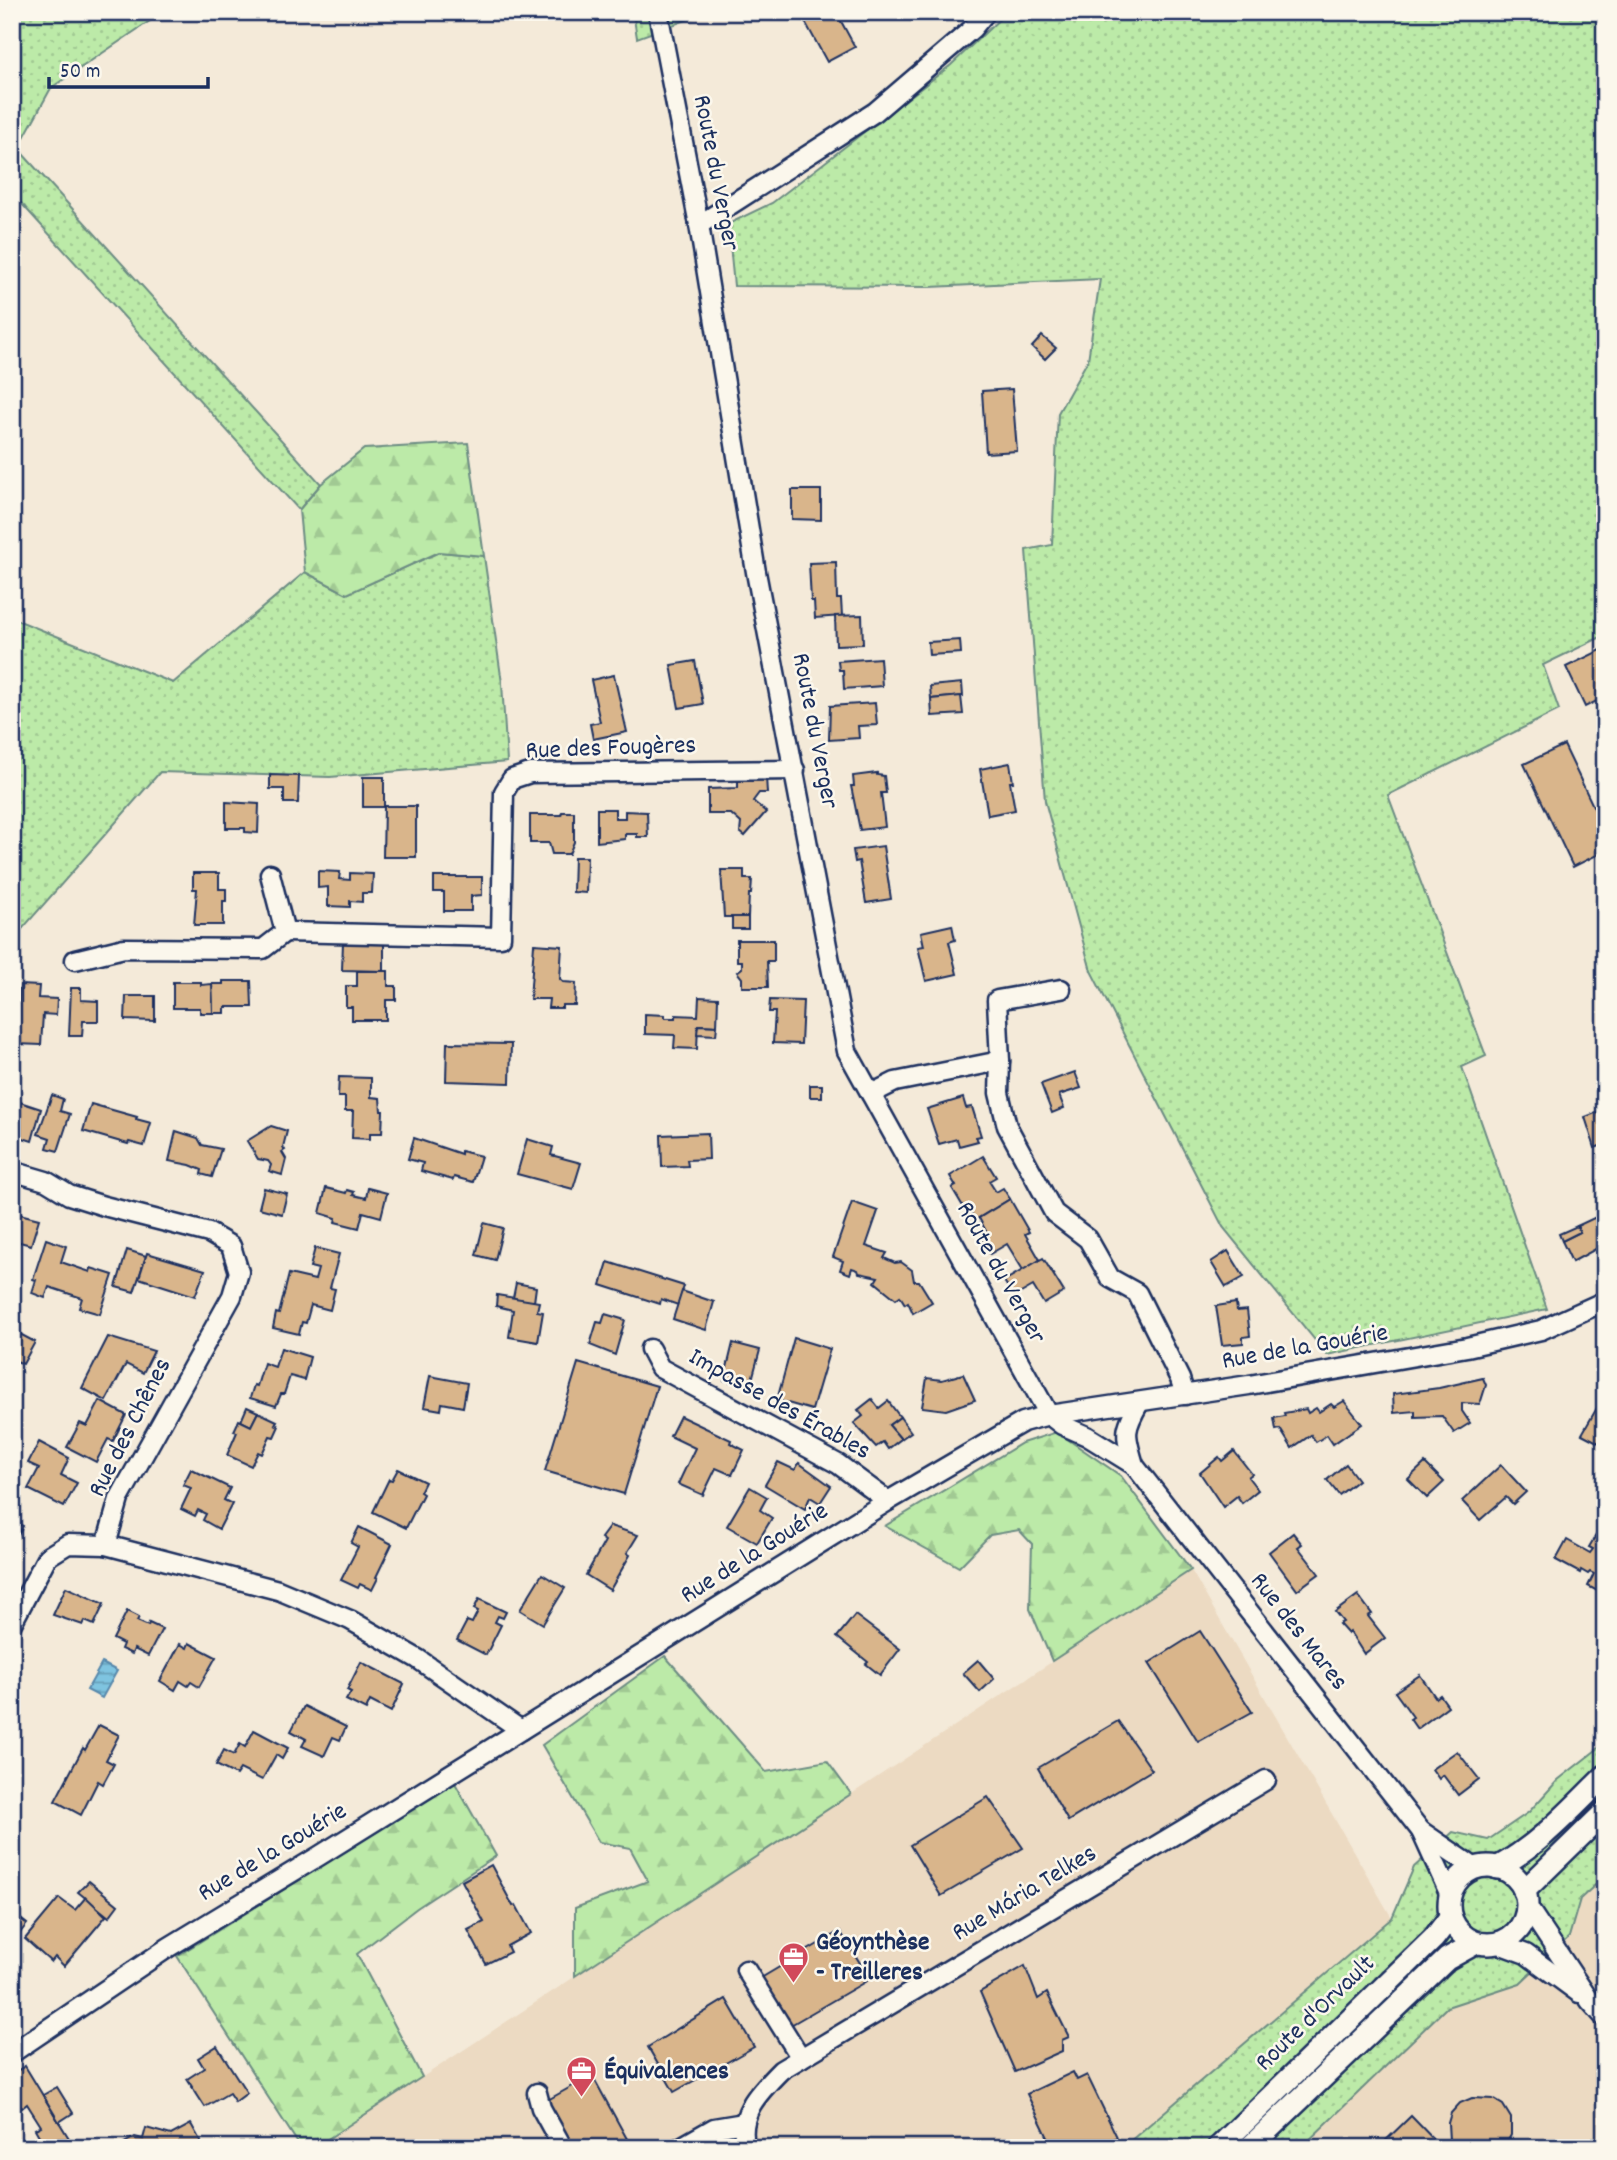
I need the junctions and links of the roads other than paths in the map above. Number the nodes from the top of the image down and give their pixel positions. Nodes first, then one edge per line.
1 (658, 12) edge
2 (986, 12) edge
3 (699, 225) junction
4 (795, 770) junction
5 (271, 874) dead end
6 (285, 932) junction
7 (75, 960) dead end
8 (1060, 989) dead end
9 (1000, 1061) junction
10 (871, 1094) junction
11 (12, 1171) edge
12 (1605, 1301) edge
13 (650, 1349) dead end
14 (1185, 1395) junction
15 (1139, 1402) junction
16 (1049, 1415) junction
17 (1134, 1465) junction
18 (888, 1501) junction
19 (106, 1545) junction
20 (12, 1623) edge
21 (521, 1730) junction
22 (1605, 1776) edge
23 (1266, 1780) dead end
24 (1605, 1812) edge
25 (1421, 1831) junction
26 (1475, 1868) junction
27 (1497, 1868) junction
28 (1450, 1895) junction
29 (1525, 1899) junction
30 (1450, 1917) junction
31 (1486, 1943) junction
32 (746, 1970) dead end
33 (1590, 2001) junction
34 (1605, 2018) edge
35 (14, 2049) edge
36 (801, 2058) junction
37 (537, 2093) dead end
38 (744, 2123) junction
39 (563, 2148) edge
40 (679, 2148) edge
41 (746, 2148) edge
42 (1218, 2148) edge
43 (1248, 2148) edge

1 - 3 street, Route du Verger
2 - 3 street
3 - 4 street, Route du Verger
4 - 6 street, Rue des Fougères
4 - 10 street, Route du Verger
5 - 6 street
6 - 7 street
8 - 9 street
9 - 10 street
9 - 14 street
10 - 16 street, Route du Verger
11 - 19 street, Rue des Chênes
12 - 14 street, Rue de la Gouérie
13 - 18 street, Impasse des Érables
14 - 15 street, Rue de la Gouérie
15 - 16 street, Rue de la Gouérie
15 - 17 street, Rue des Mares
16 - 17 street, Rue des Mares
16 - 18 street, Rue de la Gouérie
17 - 25 street, Rue des Mares
18 - 21 street, Rue de la Gouérie
19 - 20 street
19 - 21 street
21 - 35 street, Rue de la Gouérie
22 - 27 street
23 - 36 street, Rue Mária Telkes
24 - 29 street
25 - 26 street, Rue des Mares
25 - 28 street, Rue des Mares
26 - 27 street
26 - 28 street
27 - 29 street
28 - 30 street
29 - 31 street
29 - 33 street
30 - 31 street
30 - 42 street, Route d'Orvault
31 - 33 street
31 - 43 street
32 - 36 street
33 - 34 street
36 - 38 street, Rue Mária Telkes
37 - 39 street
38 - 40 street
38 - 41 street, Rue Mária Telkes

